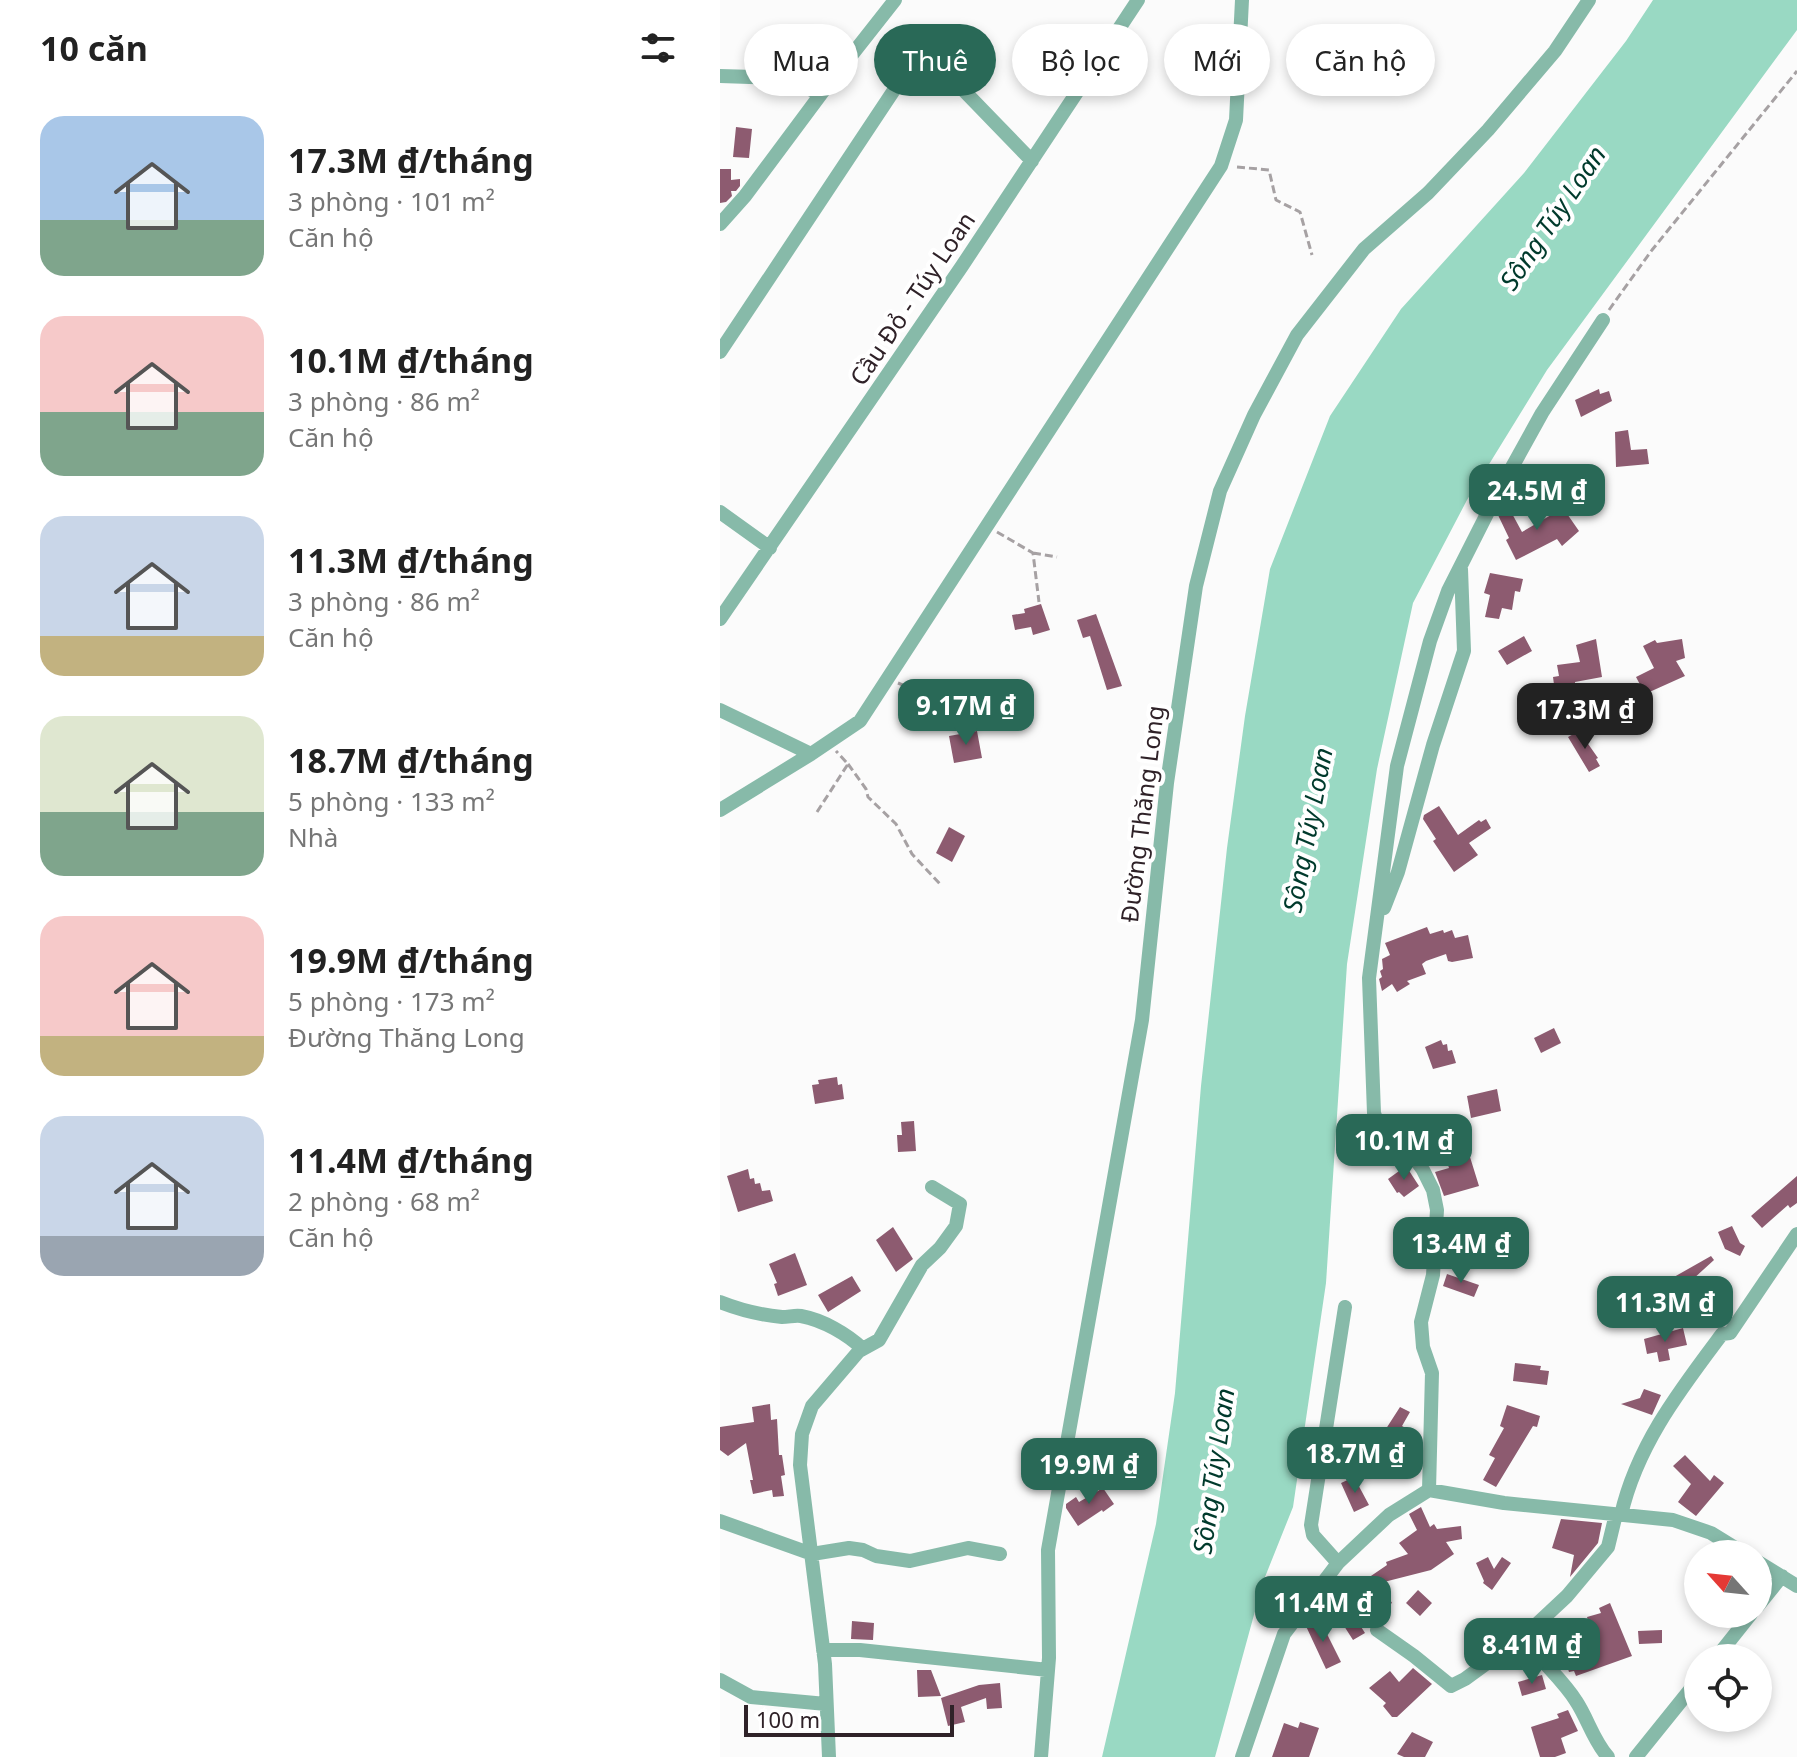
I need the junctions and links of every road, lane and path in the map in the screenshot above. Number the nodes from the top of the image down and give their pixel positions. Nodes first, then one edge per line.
1 (895, 0) edge
2 (1138, 0) edge
3 (1242, 0) edge
4 (1589, 0) edge
5 (858, 47) edge
6 (1797, 71) edge
7 (720, 76) edge
8 (744, 77) edge
9 (820, 96) edge
10 (1032, 161) junction
11 (1221, 166) junction
12 (720, 224) edge
13 (1312, 255) dead end
14 (1603, 320) joint
15 (720, 352) edge
16 (720, 512) edge
17 (986, 526) junction
18 (770, 548) junction
19 (1033, 553) junction
20 (1057, 557) dead end
21 (1461, 565) junction
22 (1039, 602) dead end
23 (720, 619) edge
24 (887, 679) junction
25 (922, 697) dead end
26 (720, 710) edge
27 (828, 743) junction
28 (811, 754) junction
29 (848, 764) junction
30 (720, 810) edge
31 (817, 812) dead end
32 (940, 884) dead end
33 (1379, 919) junction
34 (932, 1187) dead end
35 (1797, 1234) edge
36 (720, 1302) edge
37 (1345, 1307) dead end
38 (863, 1349) junction
39 (1429, 1490) junction
40 (1618, 1515) junction
41 (720, 1521) edge
42 (1722, 1540) edge
43 (812, 1554) junction
44 (1000, 1554) dead end
45 (1338, 1563) junction
46 (1772, 1570) edge
47 (1782, 1576) junction
48 (1797, 1586) edge
49 (1772, 1588) edge
50 (1740, 1628) edge
51 (1377, 1630) dead end
52 (1524, 1636) junction
53 (1727, 1644) edge
54 (823, 1650) junction
55 (1048, 1670) junction
56 (720, 1680) edge
57 (1684, 1697) edge
58 (826, 1704) junction
59 (829, 1757) edge
60 (1041, 1757) edge
61 (1242, 1757) edge
62 (1608, 1757) edge
63 (1636, 1757) edge

1 - 5 street
2 - 10 street, Cầu Đỏ - Túy Loan
3 - 11 street
4 - 55 street, Đường Thăng Long
6 - 14 path
7 - 8 street
9 - 12 street
10 - 15 street
10 - 18 street, Cầu Đỏ - Túy Loan
11 - 13 path
11 - 17 street
14 - 21 street
16 - 18 street
17 - 19 path
17 - 24 street
18 - 23 street, Cầu Đỏ - Túy Loan
19 - 20 path
19 - 22 path
21 - 33 street
21 - 33 street
24 - 25 path
24 - 27 street
26 - 28 street
27 - 28 street
27 - 29 path
28 - 30 street
29 - 31 path
29 - 32 path
33 - 39 street
34 - 38 street
35 - 40 street
36 - 38 street
37 - 45 street
38 - 43 street
39 - 40 street
39 - 45 street
40 - 42 street
40 - 52 street
41 - 43 street
43 - 44 street
43 - 54 street
45 - 61 street
46 - 47 street
47 - 48 street
47 - 49 street
50 - 53 street
51 - 52 street
52 - 62 street
54 - 55 street
54 - 58 street
55 - 60 street, Đường Thăng Long
56 - 58 street
57 - 63 street
58 - 59 street

